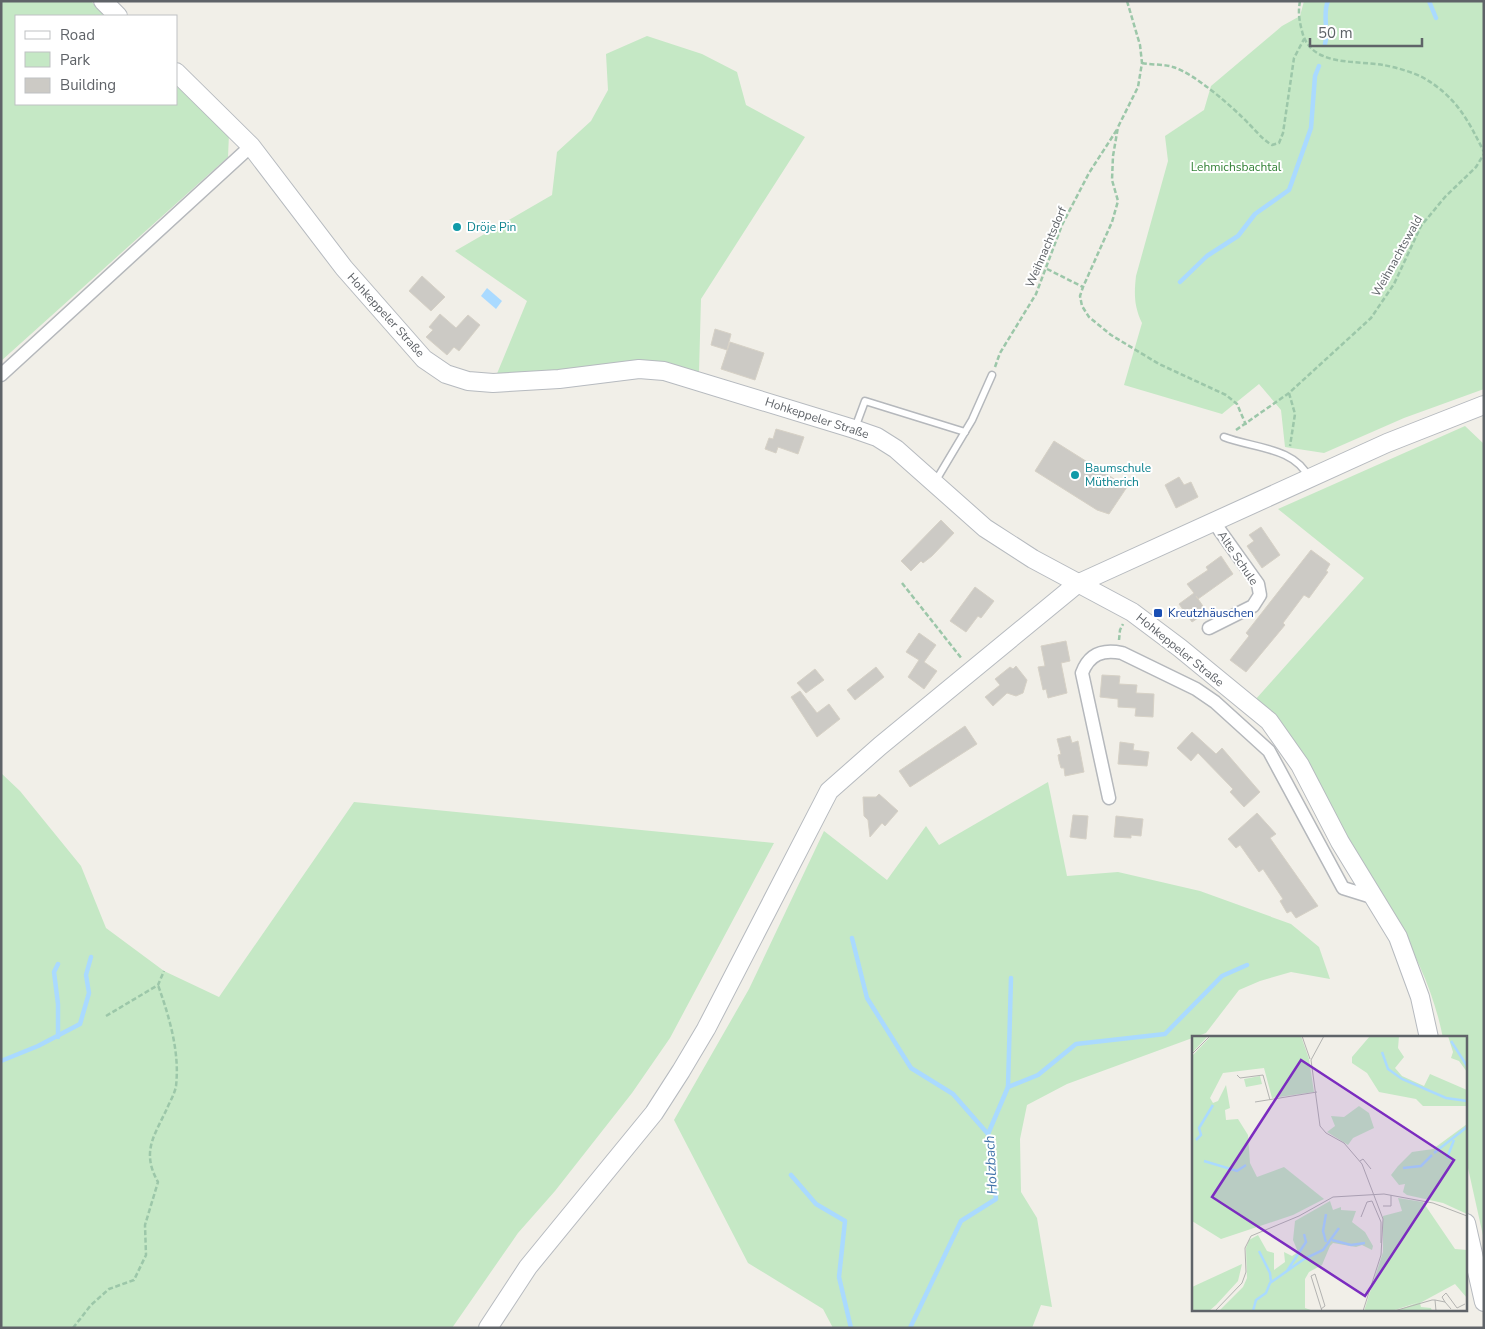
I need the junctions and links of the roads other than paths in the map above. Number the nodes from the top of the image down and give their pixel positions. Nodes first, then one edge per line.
1 (103, 1) edge
2 (117, 15) edge
3 (178, 74) edge
4 (251, 146) junction
5 (1, 375) edge
6 (992, 375) road end
7 (1484, 405) edge
8 (854, 429) junction
9 (965, 432) junction
10 (1224, 437) road end
11 (1310, 478) junction
12 (935, 482) junction
13 (1212, 521) junction
14 (1077, 584) junction
15 (1209, 628) dead end
16 (1109, 798) dead end
17 (1375, 898) junction
18 (1428, 1036) edge
19 (1468, 1231) edge
20 (1484, 1302) edge
21 (488, 1328) edge

1 - 2 street
3 - 4 street, Hohkeppeler Straße
4 - 5 street
4 - 8 street, Hohkeppeler Straße
6 - 9 lane
7 - 11 street
8 - 9 lane
8 - 12 street, Hohkeppeler Straße
9 - 12 lane
10 - 11 lane
11 - 13 street
12 - 14 street, Hohkeppeler Straße
13 - 14 street
13 - 15 street, Alte Schule
14 - 17 street, Hohkeppeler Straße
14 - 21 street
16 - 17 street
17 - 18 street, Hohkeppeler Straße
19 - 20 street

